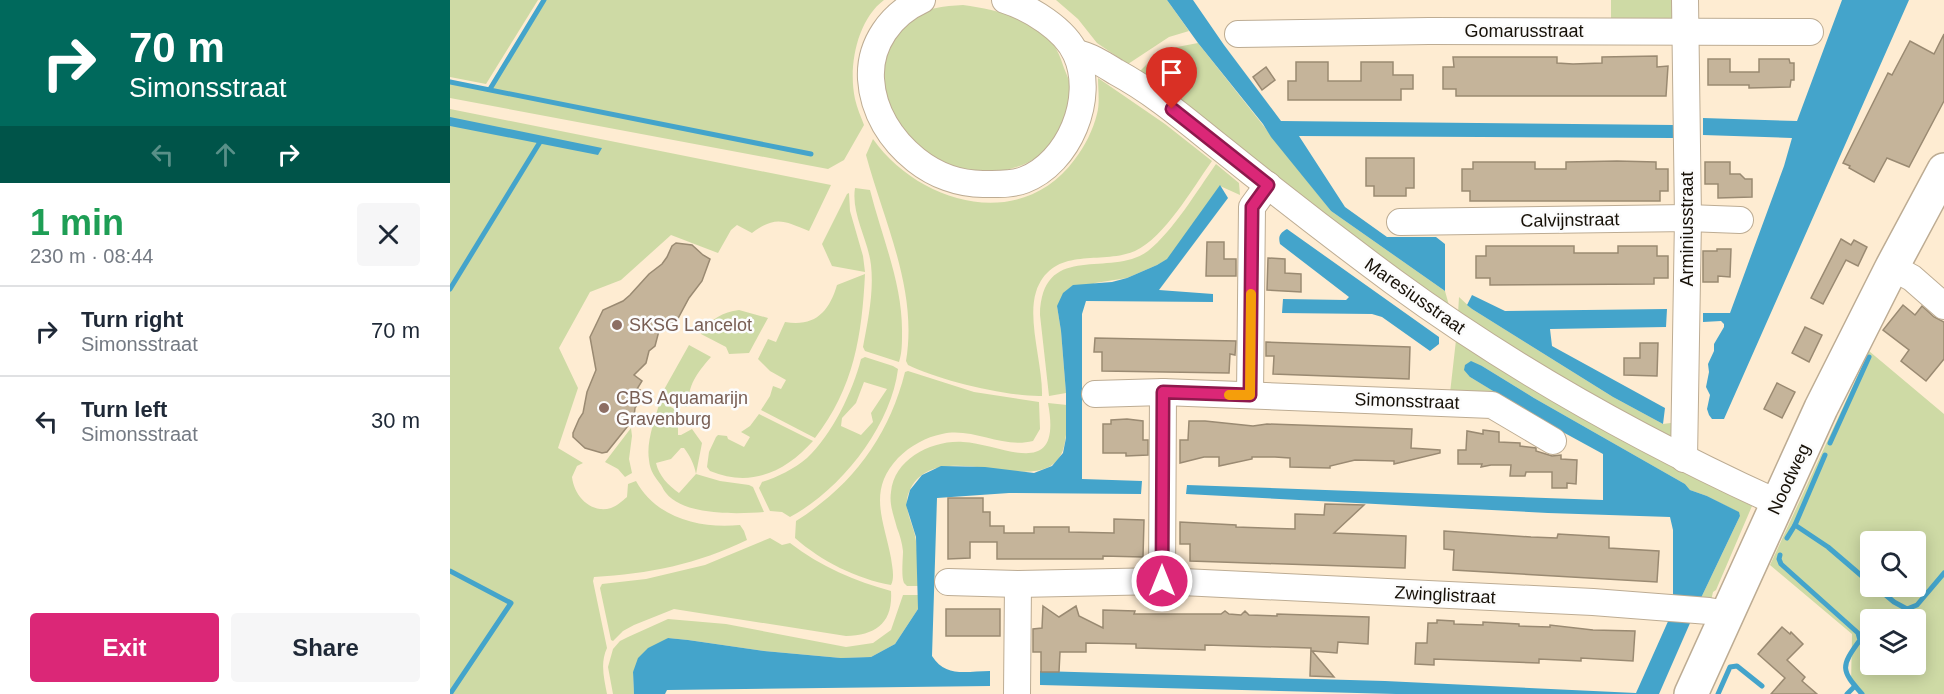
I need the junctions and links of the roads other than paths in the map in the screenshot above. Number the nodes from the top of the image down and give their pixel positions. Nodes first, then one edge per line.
1 (922, 0) edge
2 (1005, 0) edge
3 (1685, 0) edge
4 (1685, 32) junction
5 (1810, 32) dead end
6 (1238, 34) dead end
7 (1076, 53) junction
8 (1944, 170) edge
9 (1268, 185) junction
10 (1688, 218) junction
11 (1740, 220) dead end
12 (1400, 222) dead end
13 (1892, 267) junction
14 (1944, 306) edge
15 (1163, 392) junction
16 (1095, 394) dead end
17 (1250, 395) junction
18 (1553, 441) dead end
19 (1684, 459) junction
20 (1778, 502) junction
21 (1162, 581) junction
22 (948, 582) dead end
23 (1018, 584) junction
24 (1718, 613) junction
25 (1017, 694) edge
26 (1691, 694) edge

1 - 7 street
2 - 7 street, Maresiusstraat
3 - 4 street, Arminiusstraat
4 - 5 street, Gomarusstraat
4 - 6 street, Gomarusstraat
4 - 10 street, Arminiusstraat
7 - 9 street, Maresiusstraat
8 - 13 main road, Noodweg
9 - 17 street
9 - 19 street, Maresiusstraat
10 - 11 street, Calvijnstraat
10 - 12 street, Calvijnstraat
10 - 19 street, Arminiusstraat
13 - 14 street
13 - 20 main road, Noodweg
15 - 16 street, Simonsstraat
15 - 17 street, Simonsstraat
15 - 21 street
17 - 18 street, Simonsstraat
19 - 20 street, Maresiusstraat
20 - 24 main road, Noodweg
21 - 23 street, Zwinglistraat
21 - 24 street, Zwinglistraat
22 - 23 street, Zwinglistraat
23 - 25 street
24 - 26 main road, Noodweg

